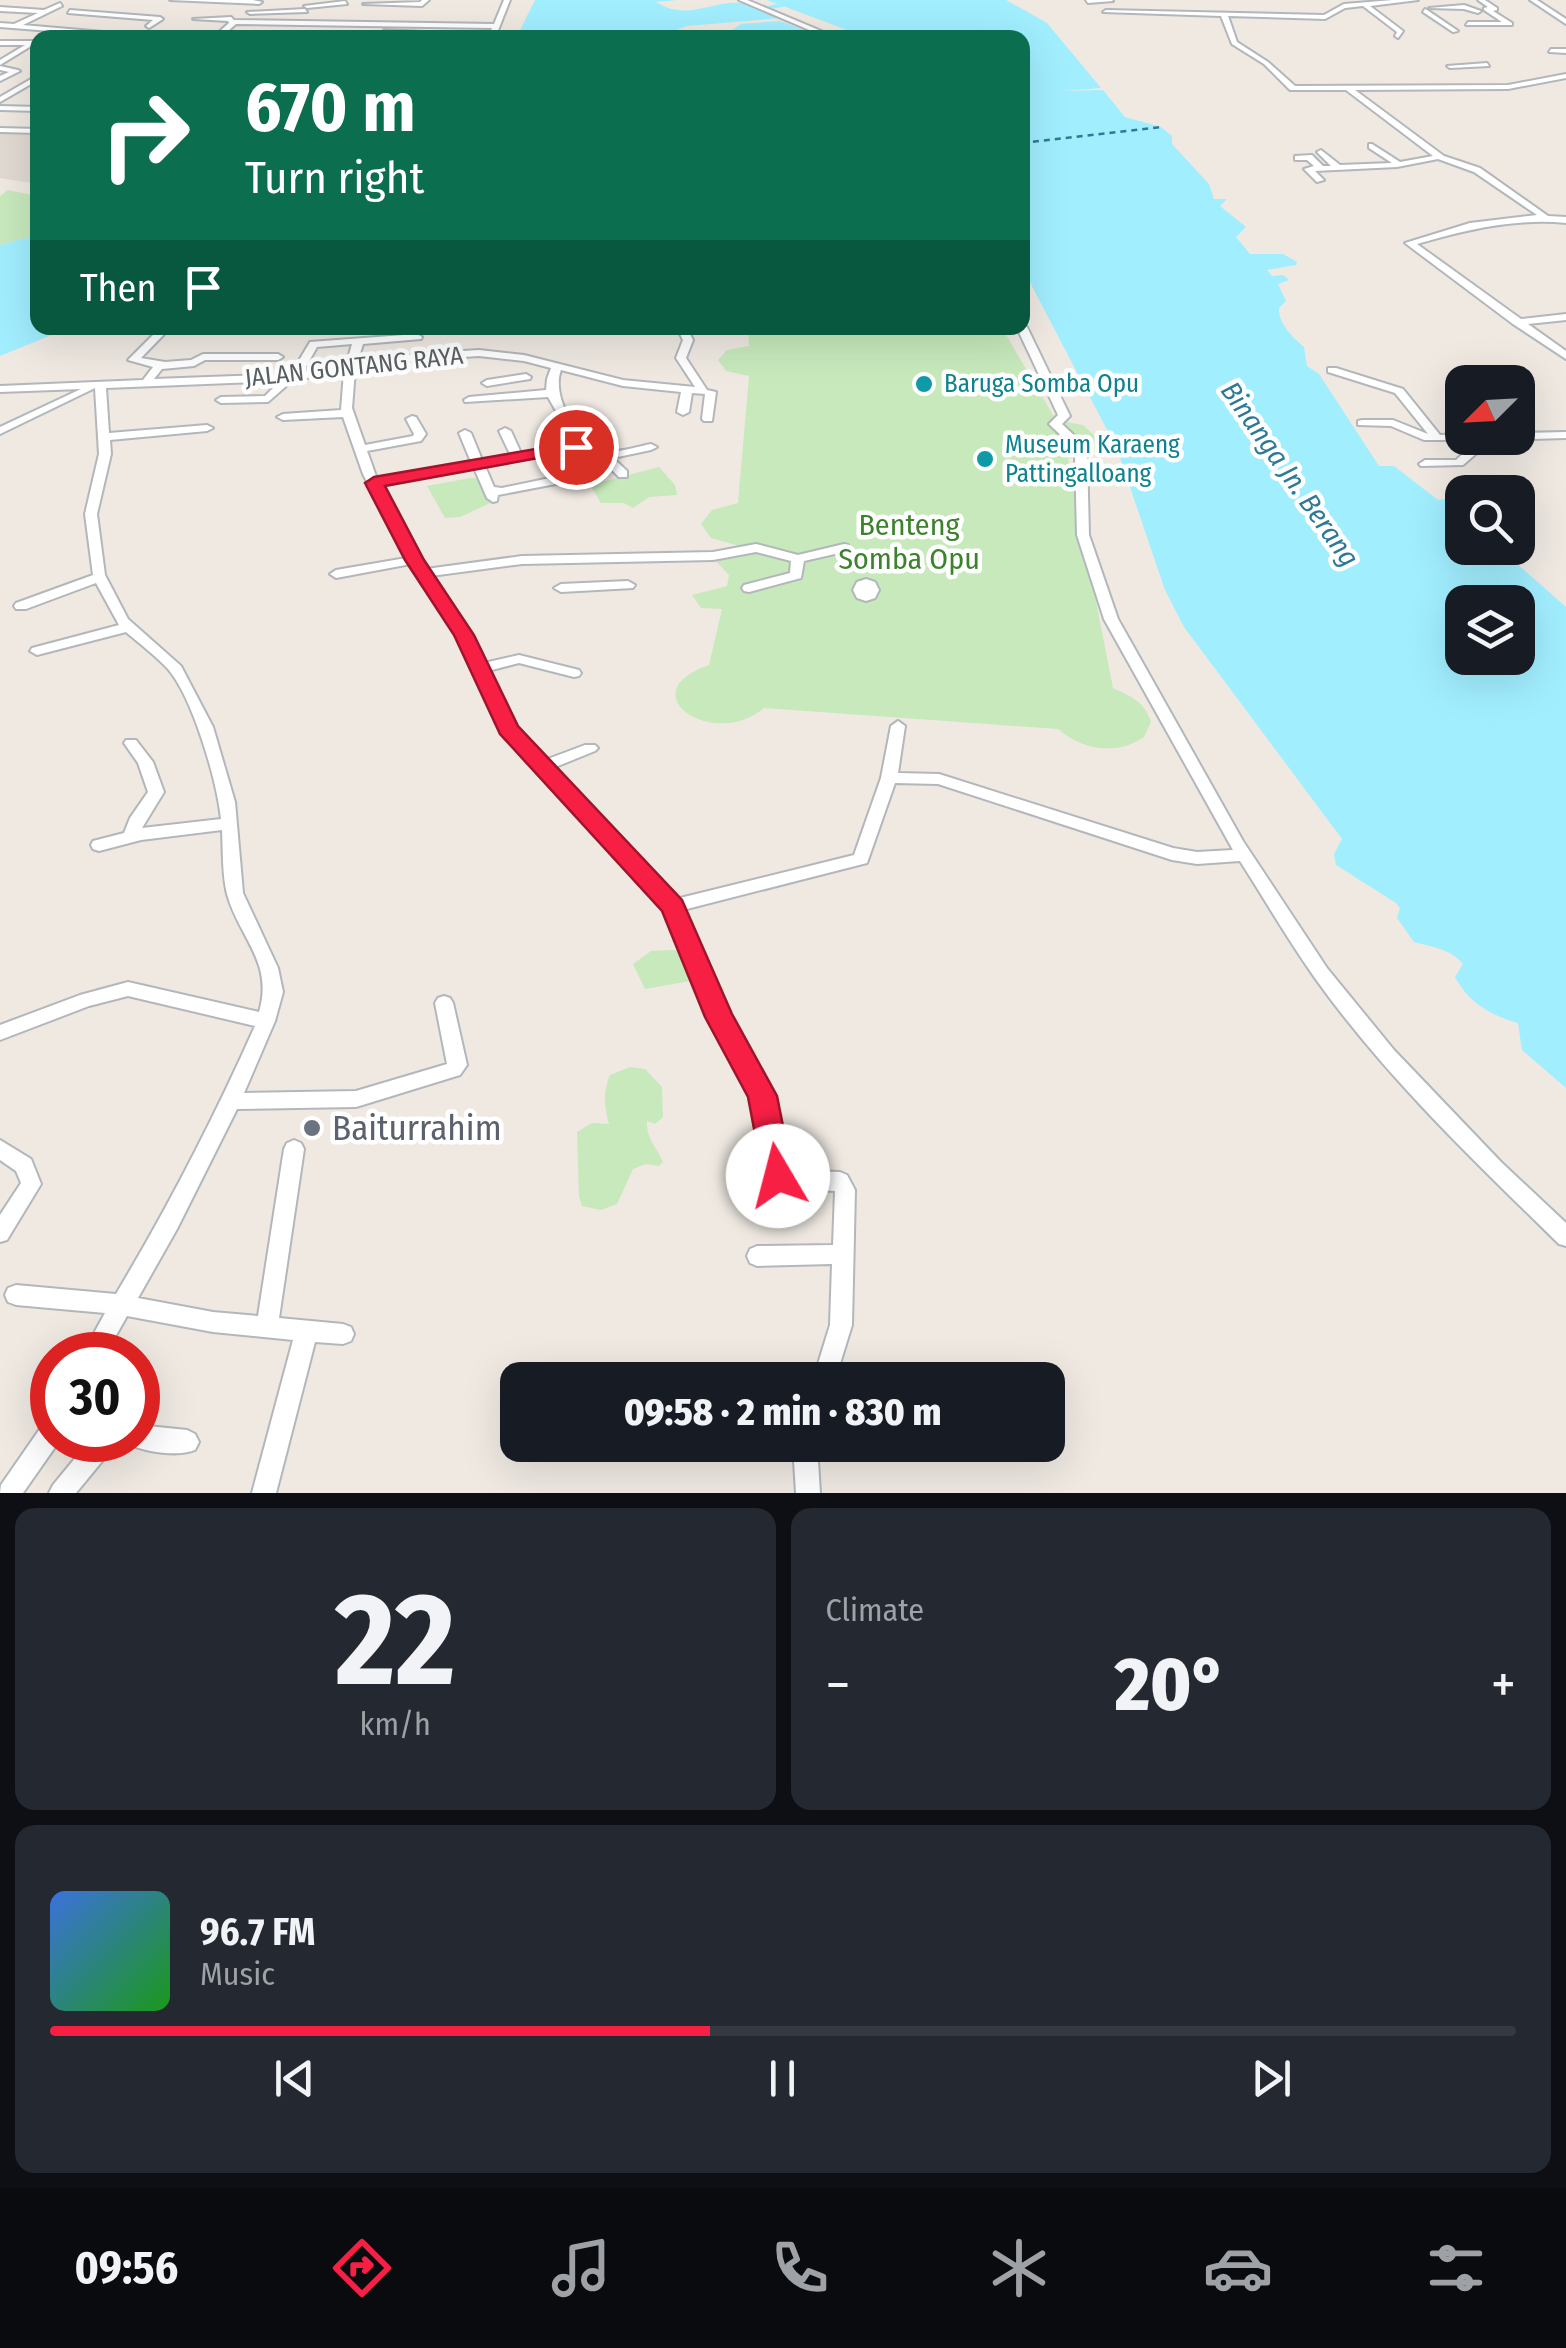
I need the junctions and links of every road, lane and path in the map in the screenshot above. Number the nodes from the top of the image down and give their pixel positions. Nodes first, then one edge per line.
1 (125, 0) edge
2 (507, 0) edge
3 (742, 0) edge
4 (1131, 0) edge
5 (1156, 0) edge
6 (1178, 0) edge
7 (1415, 0) edge
8 (1480, 0) edge
9 (1533, 0) edge
10 (0, 1) edge
11 (170, 1) edge
12 (260, 1) edge
13 (1088, 1) edge
14 (211, 2) junction
15 (235, 2) junction
16 (333, 2) edge
17 (367, 2) edge
18 (390, 2) edge
19 (424, 2) edge
20 (346, 3) dead end
21 (1360, 4) junction
22 (307, 6) edge
23 (1097, 7) dead end
24 (1524, 7) dead end
25 (0, 8) edge
26 (1111, 8) edge
27 (1541, 8) junction
28 (152, 10) junction
29 (1434, 10) junction
30 (1490, 11) junction
31 (45, 12) junction
32 (70, 12) junction
33 (250, 12) junction
34 (1137, 12) junction
35 (1224, 14) junction
36 (1413, 15) dead end
37 (0, 17) edge
38 (138, 17) junction
39 (1191, 17) junction
40 (1458, 18) junction
41 (1500, 18) junction
42 (31, 19) junction
43 (217, 19) junction
44 (1169, 19) junction
45 (1374, 19) dead end
46 (55, 20) junction
47 (230, 22) junction
48 (242, 22) junction
49 (302, 22) junction
50 (315, 22) junction
51 (1566, 22) edge
52 (257, 23) junction
53 (122, 24) junction
54 (354, 24) junction
55 (437, 24) junction
56 (1444, 24) junction
57 (14, 26) junction
58 (149, 26) dead end
59 (496, 26) junction
60 (1470, 26) junction
61 (37, 28) junction
62 (0, 29) edge
63 (33, 30) edge
64 (68, 30) edge
65 (110, 30) edge
66 (222, 30) edge
67 (251, 30) edge
68 (310, 30) edge
69 (351, 30) edge
70 (388, 30) edge
71 (430, 30) edge
72 (494, 30) edge
73 (816, 30) edge
74 (1456, 31) dead end
75 (30, 32) edge
76 (1398, 36) dead end
77 (14, 40) junction
78 (30, 41) edge
79 (0, 44) edge
80 (30, 46) edge
81 (1551, 51) dead end
82 (1566, 51) edge
83 (0, 64) edge
84 (1487, 65) dead end
85 (1438, 67) dead end
86 (1445, 73) junction
87 (1494, 73) dead end
88 (1460, 74) junction
89 (1566, 76) edge
90 (0, 79) edge
91 (30, 82) edge
92 (1346, 86) junction
93 (1451, 86) junction
94 (1475, 86) junction
95 (1, 96) edge
96 (30, 102) edge
97 (0, 108) edge
98 (16, 109) junction
99 (30, 109) edge
100 (0, 118) edge
101 (30, 119) edge
102 (0, 130) edge
103 (30, 131) edge
104 (1372, 146) dead end
105 (1386, 155) junction
106 (1438, 157) junction
107 (1298, 158) dead end
108 (1412, 160) junction
109 (1396, 162) junction
110 (1452, 164) junction
111 (1322, 168) junction
112 (1339, 171) junction
113 (1320, 180) dead end
114 (1544, 218) junction
115 (1566, 220) edge
116 (1566, 317) edge
117 (1517, 322) junction
118 (157, 335) edge
119 (402, 335) edge
120 (418, 335) edge
121 (686, 335) edge
122 (1026, 335) edge
123 (358, 343) junction
124 (1566, 356) edge
125 (278, 357) dead end
126 (416, 358) junction
127 (528, 359) junction
128 (163, 365) junction
129 (351, 366) junction
130 (557, 367) junction
131 (1332, 370) dead end
132 (293, 377) junction
133 (526, 377) junction
134 (146, 383) junction
135 (487, 384) dead end
136 (98, 386) junction
137 (0, 389) edge
138 (687, 390) junction
139 (552, 392) junction
140 (708, 392) junction
141 (532, 394) junction
142 (221, 400) dead end
143 (469, 400) dead end
144 (683, 412) dead end
145 (348, 413) junction
146 (283, 416) dead end
147 (412, 418) dead end
148 (708, 419) dead end
149 (1362, 423) dead end
150 (207, 428) dead end
151 (0, 431) edge
152 (504, 431) dead end
153 (466, 433) dead end
154 (1566, 435) edge
155 (103, 437) junction
156 (1535, 437) edge
157 (1431, 438) junction
158 (1445, 438) edge
159 (582, 444) junction
160 (651, 447) dead end
161 (360, 449) junction
162 (546, 451) junction
163 (602, 454) junction
164 (1469, 455) edge
165 (517, 456) junction
166 (478, 463) junction
167 (1424, 464) dead end
168 (624, 474) dead end
169 (374, 483) junction
170 (844, 548) dead end
171 (634, 557) junction
172 (798, 559) junction
173 (419, 567) junction
174 (336, 574) dead end
175 (100, 577) junction
176 (561, 588) dead end
177 (749, 588) dead end
178 (21, 606) dead end
179 (128, 627) junction
180 (37, 651) dead end
181 (478, 668) junction
182 (574, 673) dead end
183 (898, 726) dead end
184 (131, 743) dead end
185 (590, 748) dead end
186 (544, 766) junction
187 (889, 778) junction
188 (229, 824) junction
189 (131, 836) junction
190 (99, 846) dead end
191 (1245, 856) junction
192 (673, 906) junction
193 (444, 1003) dead end
194 (266, 1022) junction
195 (0, 1032) edge
196 (231, 1101) junction
197 (0, 1149) edge
198 (294, 1149) dead end
199 (0, 1233) edge
200 (1566, 1237) edge
201 (844, 1254) junction
202 (757, 1256) dead end
203 (16, 1295) dead end
204 (123, 1305) junction
205 (267, 1326) junction
206 (307, 1330) junction
207 (107, 1332) edge
208 (342, 1334) dead end
209 (830, 1362) edge
210 (160, 1439) edge
211 (188, 1442) dead end
212 (30, 1462) edge
213 (84, 1462) edge
214 (805, 1462) edge
215 (9, 1493) edge
216 (61, 1493) edge
217 (264, 1493) edge
218 (808, 1493) edge

1 - 11 street
2 - 59 street
3 - 73 street
4 - 34 street
5 - 44 street
6 - 39 street
7 - 21 street
8 - 30 street
9 - 27 street
10 - 31 street
11 - 14 street
11 - 28 street
12 - 15 street
12 - 33 street
13 - 26 street
14 - 15 street
14 - 43 street
15 - 43 street
16 - 20 street
16 - 22 street
17 - 18 street
17 - 54 street
18 - 19 street
21 - 35 street
21 - 45 street
21 - 76 street
22 - 33 street
22 - 49 street
23 - 26 street
24 - 27 street
25 - 31 street
26 - 34 street
26 - 44 street
27 - 51 street
28 - 32 street
28 - 38 street
29 - 30 street
29 - 36 street
29 - 40 street
29 - 56 street
30 - 41 street
31 - 42 street
32 - 38 street
32 - 46 street
33 - 48 street
34 - 44 street
35 - 39 street
35 - 92 street
37 - 42 street
38 - 53 street
38 - 58 street
39 - 44 street
40 - 41 street
40 - 60 street
41 - 60 street
42 - 57 street
43 - 47 street
46 - 53 street
46 - 61 street
47 - 48 street
47 - 66 street
48 - 52 street
49 - 50 street
49 - 52 street
50 - 54 street
50 - 68 street
52 - 67 street
53 - 65 street
54 - 55 street
54 - 69 street
54 - 70 street
55 - 59 street
55 - 71 street
56 - 60 street
56 - 74 street
57 - 61 street
57 - 62 street
59 - 72 street
61 - 63 street
61 - 64 street
75 - 77 street
77 - 78 street
77 - 79 street
80 - 83 street
81 - 82 street
83 - 90 street
84 - 86 street
85 - 86 street
86 - 88 street
86 - 93 street
87 - 88 street
88 - 94 street
89 - 94 street
91 - 95 street
92 - 93 street
92 - 106 street
93 - 94 street
96 - 98 street
97 - 98 street
98 - 99 street
100 - 101 street
102 - 103 street
104 - 105 street
105 - 109 street
105 - 112 street
106 - 108 street
106 - 110 street
107 - 111 street
108 - 109 street
108 - 110 street
109 - 112 street
110 - 114 street
111 - 112 street
111 - 113 street
114 - 115 street
114 - 117 street
116 - 117 street
117 - 124 street
118 - 128 street
119 - 123 street
120 - 126 street
121 - 140 street
122 - 191 street
123 - 129 street
123 - 132 street
125 - 128 street
126 - 127 street, JALAN GONTANG RAYA
126 - 129 street, JALAN GONTANG RAYA
127 - 130 street, JALAN GONTANG RAYA
127 - 133 street
128 - 134 street
129 - 132 street, JALAN GONTANG RAYA
129 - 145 street
130 - 138 street, JALAN GONTANG RAYA
130 - 139 street
131 - 157 street
132 - 134 street, JALAN GONTANG RAYA
132 - 142 street
133 - 135 street
133 - 141 street
134 - 136 street, JALAN GONTANG RAYA
136 - 137 street, JALAN GONTANG RAYA
136 - 151 street
136 - 155 street
138 - 140 street, JALAN GONTANG RAYA
138 - 144 street
139 - 141 street
139 - 159 street
140 - 148 street
141 - 143 street
145 - 146 street
145 - 161 street
147 - 161 street
149 - 157 street
150 - 155 street
152 - 165 street
153 - 166 street
154 - 156 street
155 - 175 street
157 - 158 street
159 - 162 street
159 - 163 street
160 - 163 street
161 - 169 street
162 - 165 street
162 - 166 street
163 - 168 street
164 - 167 street
165 - 166 street
166 - 169 street
169 - 173 street
170 - 172 street
171 - 172 street
171 - 173 street
171 - 176 street
172 - 177 street
173 - 174 street
173 - 181 street
175 - 178 street
175 - 179 street
179 - 180 street
179 - 188 street
181 - 182 street
181 - 186 street
183 - 187 street
184 - 189 street
185 - 186 street
186 - 192 street
187 - 191 street
187 - 192 street
188 - 189 street
188 - 194 street
189 - 190 street
191 - 200 street
192 - 201 street
193 - 196 street
194 - 195 street
194 - 196 street
196 - 204 street
197 - 199 street
198 - 205 street
201 - 202 street
201 - 209 street
203 - 204 street
204 - 205 street
204 - 207 street
205 - 206 street
206 - 208 street
206 - 217 street
210 - 211 street
212 - 215 street
213 - 216 street
214 - 218 street

